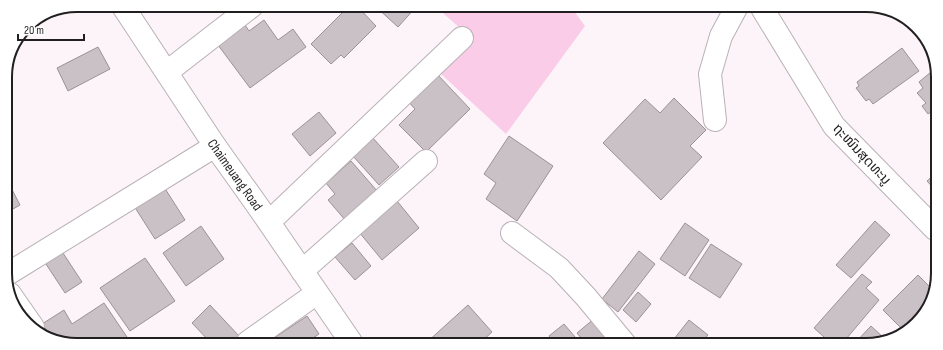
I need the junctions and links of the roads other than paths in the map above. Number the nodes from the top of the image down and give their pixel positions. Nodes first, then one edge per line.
1 (127, 12) edge
2 (244, 12) edge
3 (734, 12) edge
4 (764, 12) edge
5 (462, 38) dead end
6 (166, 72) junction
7 (715, 120) dead end
8 (215, 146) junction
9 (426, 161) dead end
10 (269, 222) junction
11 (931, 225) edge
12 (512, 233) dead end
13 (12, 271) edge
14 (302, 271) junction
15 (317, 293) junction
16 (254, 338) edge
17 (348, 338) edge
18 (620, 338) edge

1 - 6 street, Chaimeuang Road
2 - 6 street
3 - 7 street
4 - 11 street, ຖະໜົນສຸດທະນູ
5 - 10 street
6 - 8 street, Chaimeuang Road
8 - 10 street, Chaimeuang Road
8 - 13 street
9 - 14 street
10 - 14 street, Chaimeuang Road
12 - 18 street
14 - 15 street, Chaimeuang Road
15 - 16 street
15 - 17 street, Chaimeuang Road

